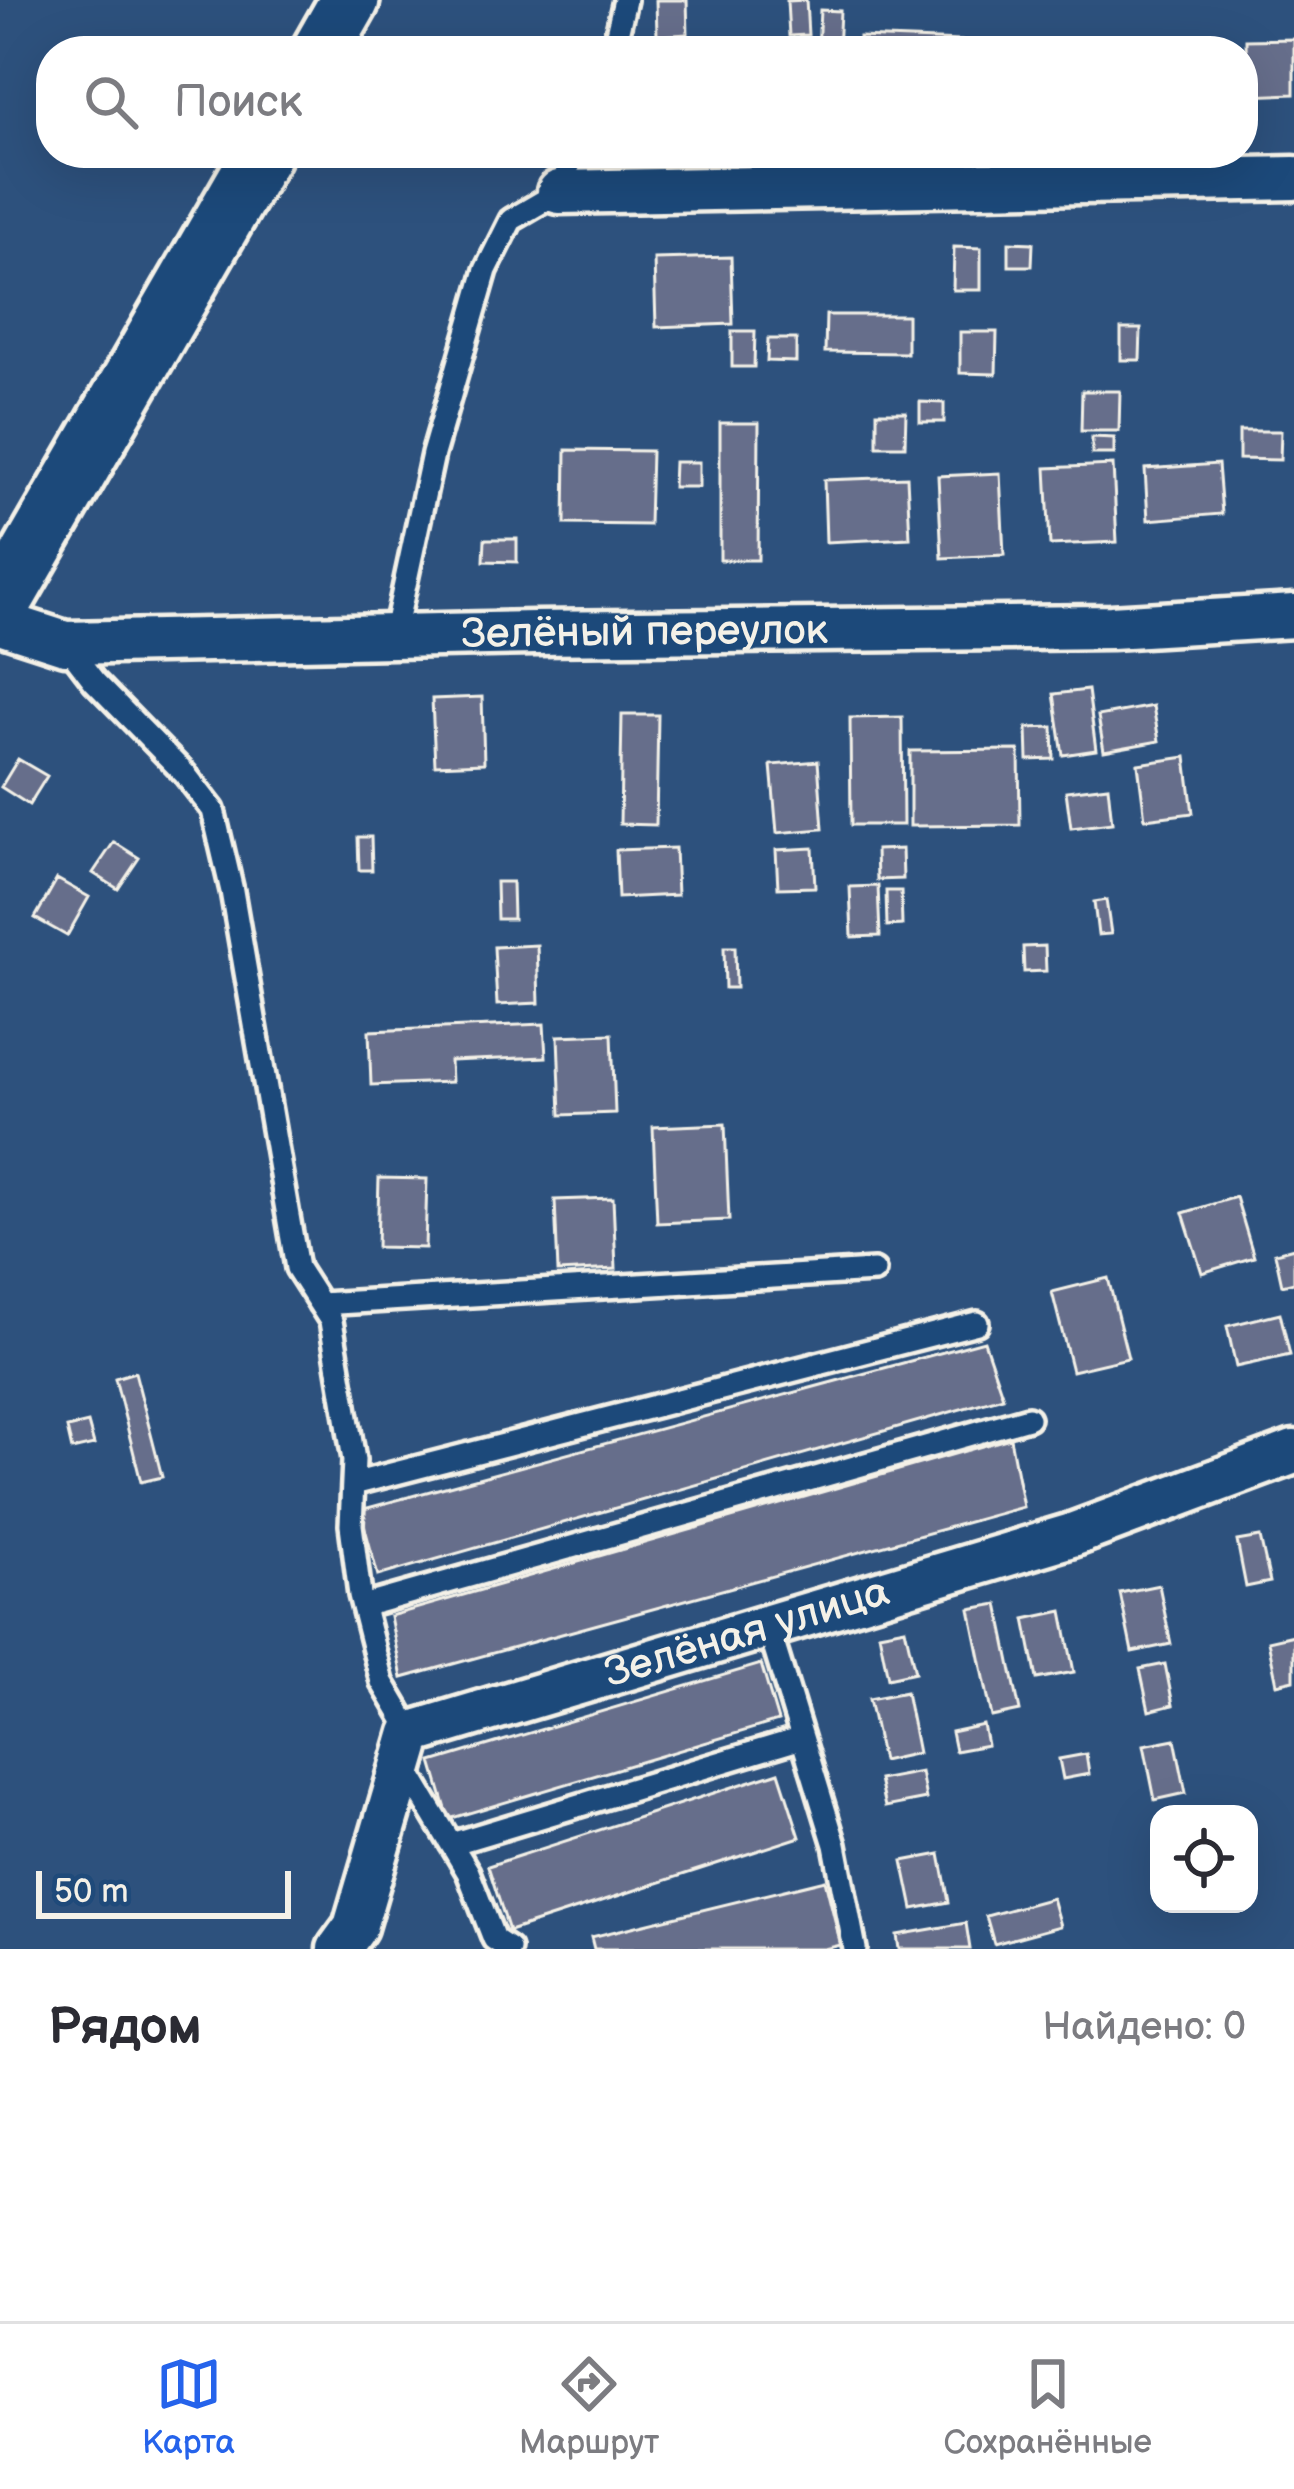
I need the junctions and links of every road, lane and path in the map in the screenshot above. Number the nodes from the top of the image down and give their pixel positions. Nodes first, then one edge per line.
1 (350, 0) edge
2 (625, 0) edge
3 (330, 36) edge
4 (617, 36) edge
5 (253, 168) edge
6 (567, 172) edge
7 (1294, 178) edge
8 (0, 607) edge
9 (1294, 616) edge
10 (0, 622) edge
11 (394, 636) junction
12 (65, 643) junction
13 (874, 1271) dead end
14 (320, 1304) junction
15 (977, 1323) dead end
16 (1028, 1418) dead end
17 (1294, 1452) edge
18 (353, 1484) junction
19 (363, 1606) junction
20 (768, 1626) junction
21 (802, 1738) junction
22 (408, 1749) junction
23 (451, 1844) junction
24 (339, 1949) edge
25 (509, 1949) edge
26 (855, 1949) edge

1 - 3 main road
2 - 4 lane
5 - 8 main road
6 - 7 street
6 - 11 lane
9 - 11 street, Зелёный переулок
10 - 12 street, Зелёный переулок
11 - 12 street, Зелёный переулок
12 - 14 lane
13 - 14 lane
14 - 18 lane
15 - 18 lane
16 - 19 lane
17 - 20 street, Зелёная улица
18 - 19 lane
19 - 22 lane
20 - 21 lane
20 - 22 street, Зелёная улица
21 - 23 lane
21 - 26 lane
22 - 23 lane
22 - 24 street
23 - 25 lane

